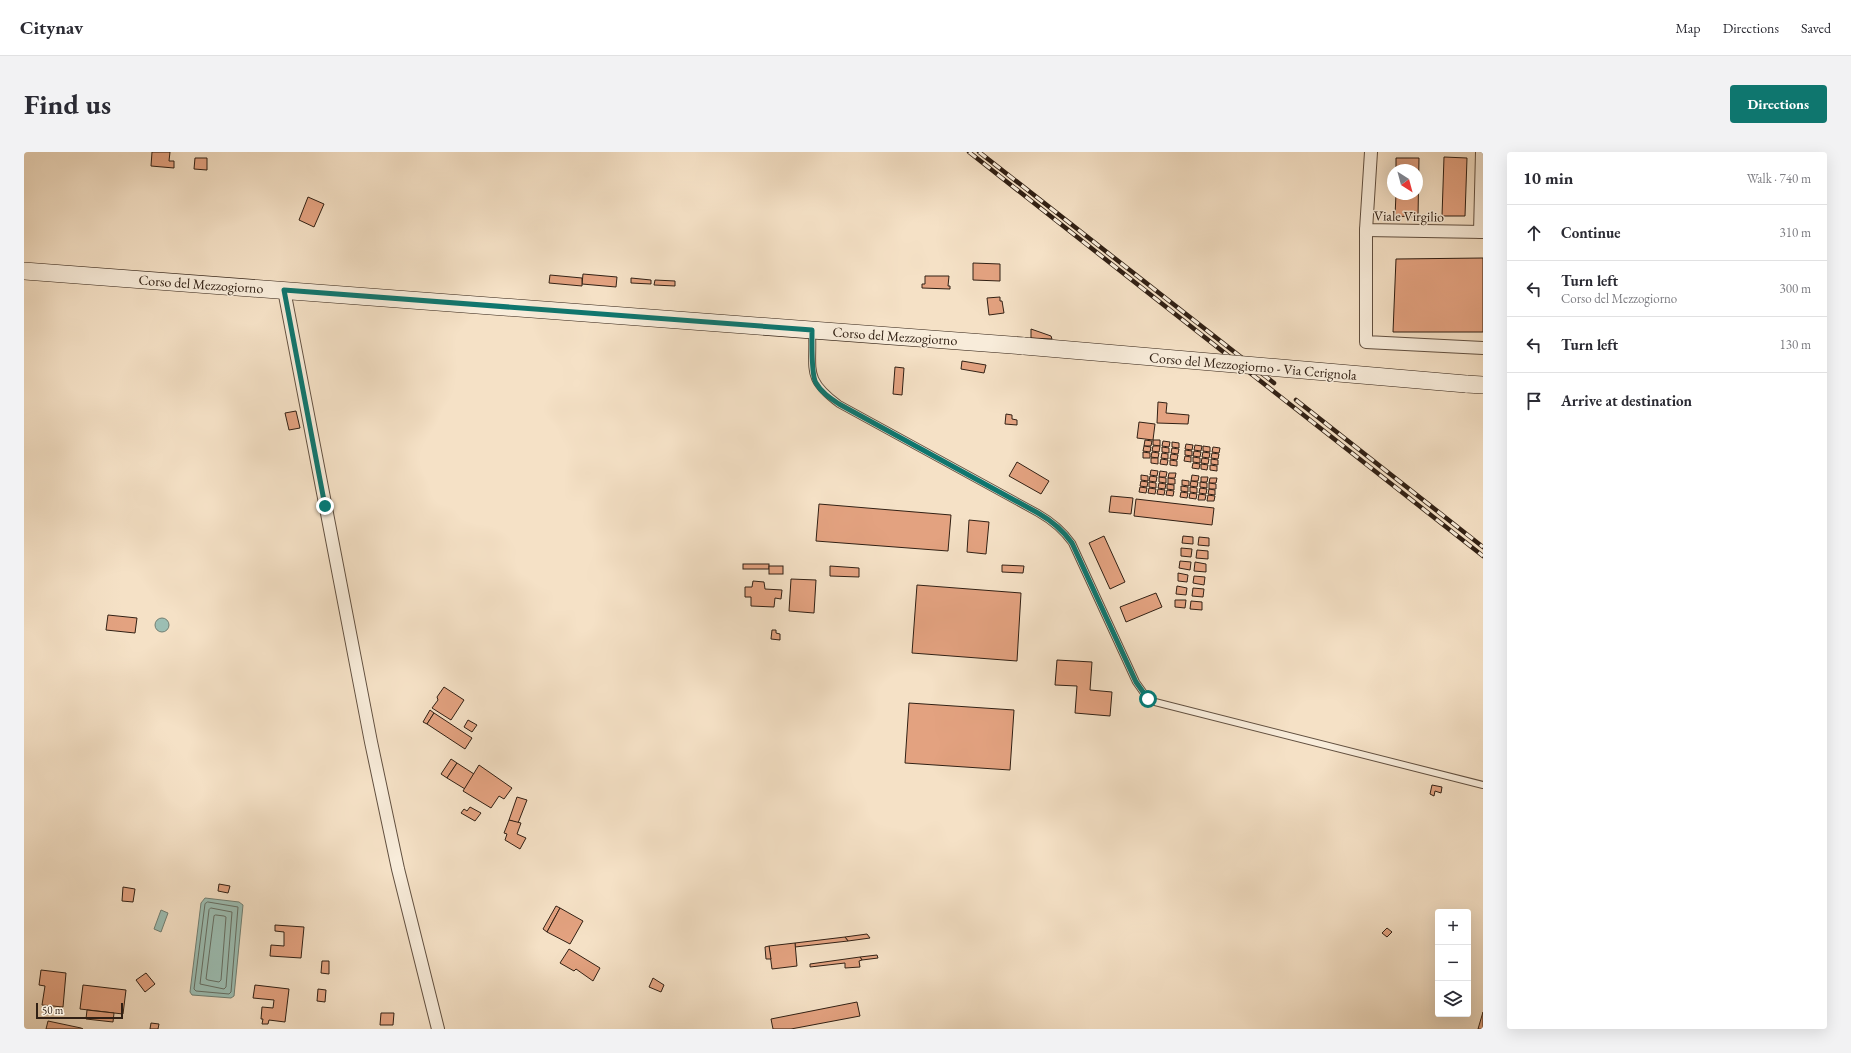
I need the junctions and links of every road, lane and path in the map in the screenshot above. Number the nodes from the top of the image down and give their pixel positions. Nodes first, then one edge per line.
1 (1371, 152) edge
2 (1482, 152) edge
3 (1366, 230) junction
4 (1481, 232) edge
5 (24, 271) edge
6 (284, 290) junction
7 (812, 330) junction
8 (1024, 346) joint
9 (1483, 348) edge
10 (1483, 385) edge
11 (1483, 785) edge
12 (438, 1029) edge

1 - 3 street, Viale Virgilio
2 - 4 street
3 - 4 street, Viale Virgilio
3 - 9 street
5 - 6 main road, Corso del Mezzogiorno
6 - 7 main road, Corso del Mezzogiorno
6 - 12 street
7 - 8 main road, Corso del Mezzogiorno
7 - 11 lane
8 - 10 main road, Corso del Mezzogiorno - Via Cerignola, bridge

